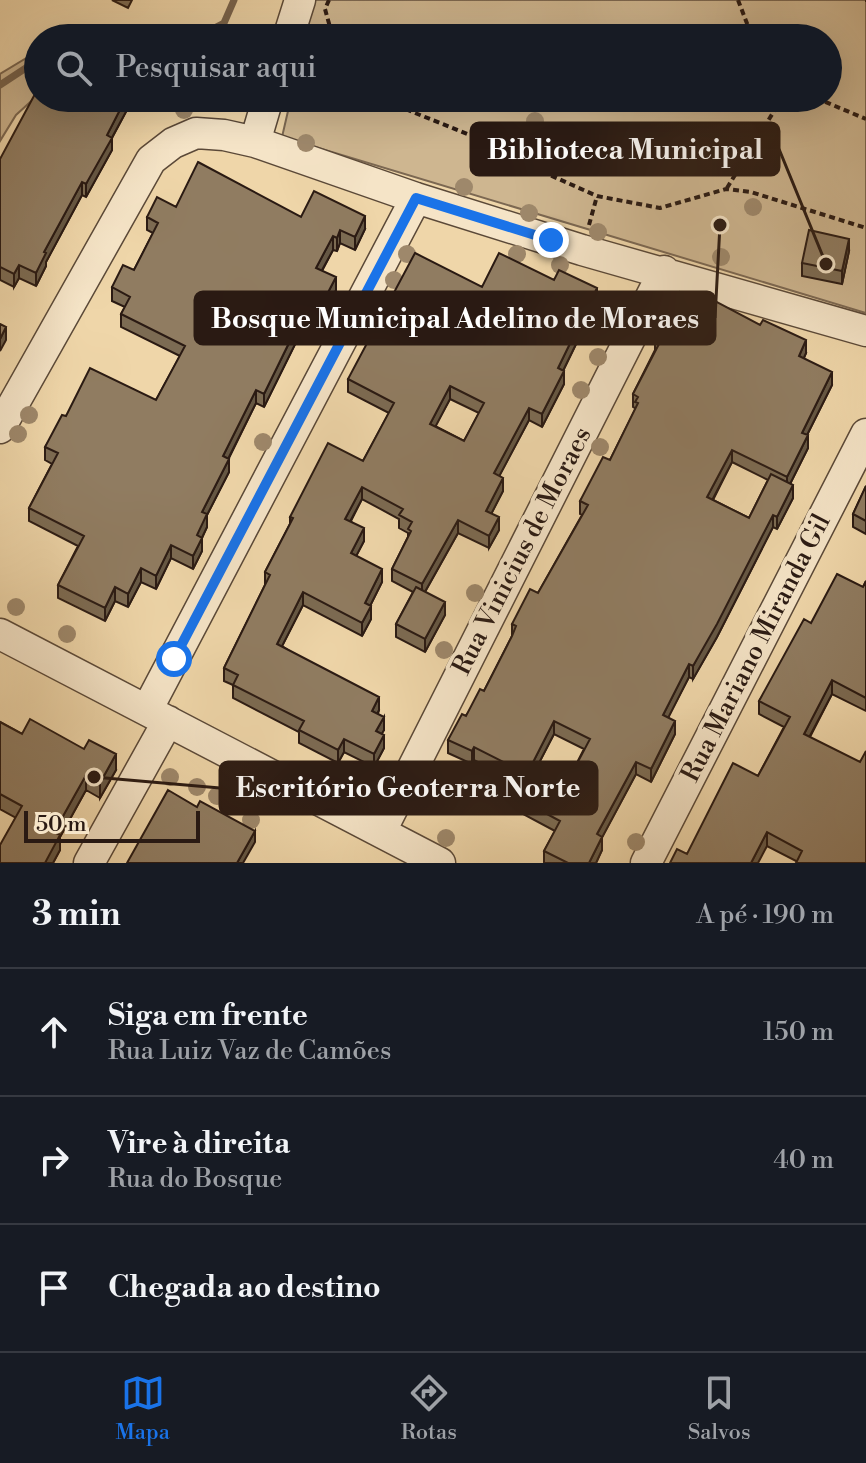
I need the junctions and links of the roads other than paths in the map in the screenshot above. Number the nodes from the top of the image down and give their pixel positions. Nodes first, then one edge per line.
1 (300, 0) edge
2 (292, 24) edge
3 (264, 112) edge
4 (255, 142) junction
5 (416, 198) junction
6 (664, 271) junction
7 (866, 331) edge
8 (0, 428) edge
9 (866, 434) edge
10 (0, 634) edge
11 (158, 716) junction
12 (381, 831) junction
13 (89, 863) edge
14 (440, 863) edge
15 (646, 863) edge

1 - 2 street
3 - 4 street
4 - 5 street
4 - 8 street
5 - 6 street
5 - 11 street
6 - 7 street
6 - 12 street, Rua Vinicius de Moraes
9 - 15 street, Rua Mariano Miranda Gil
10 - 11 street
11 - 12 street
11 - 13 street
12 - 14 street

